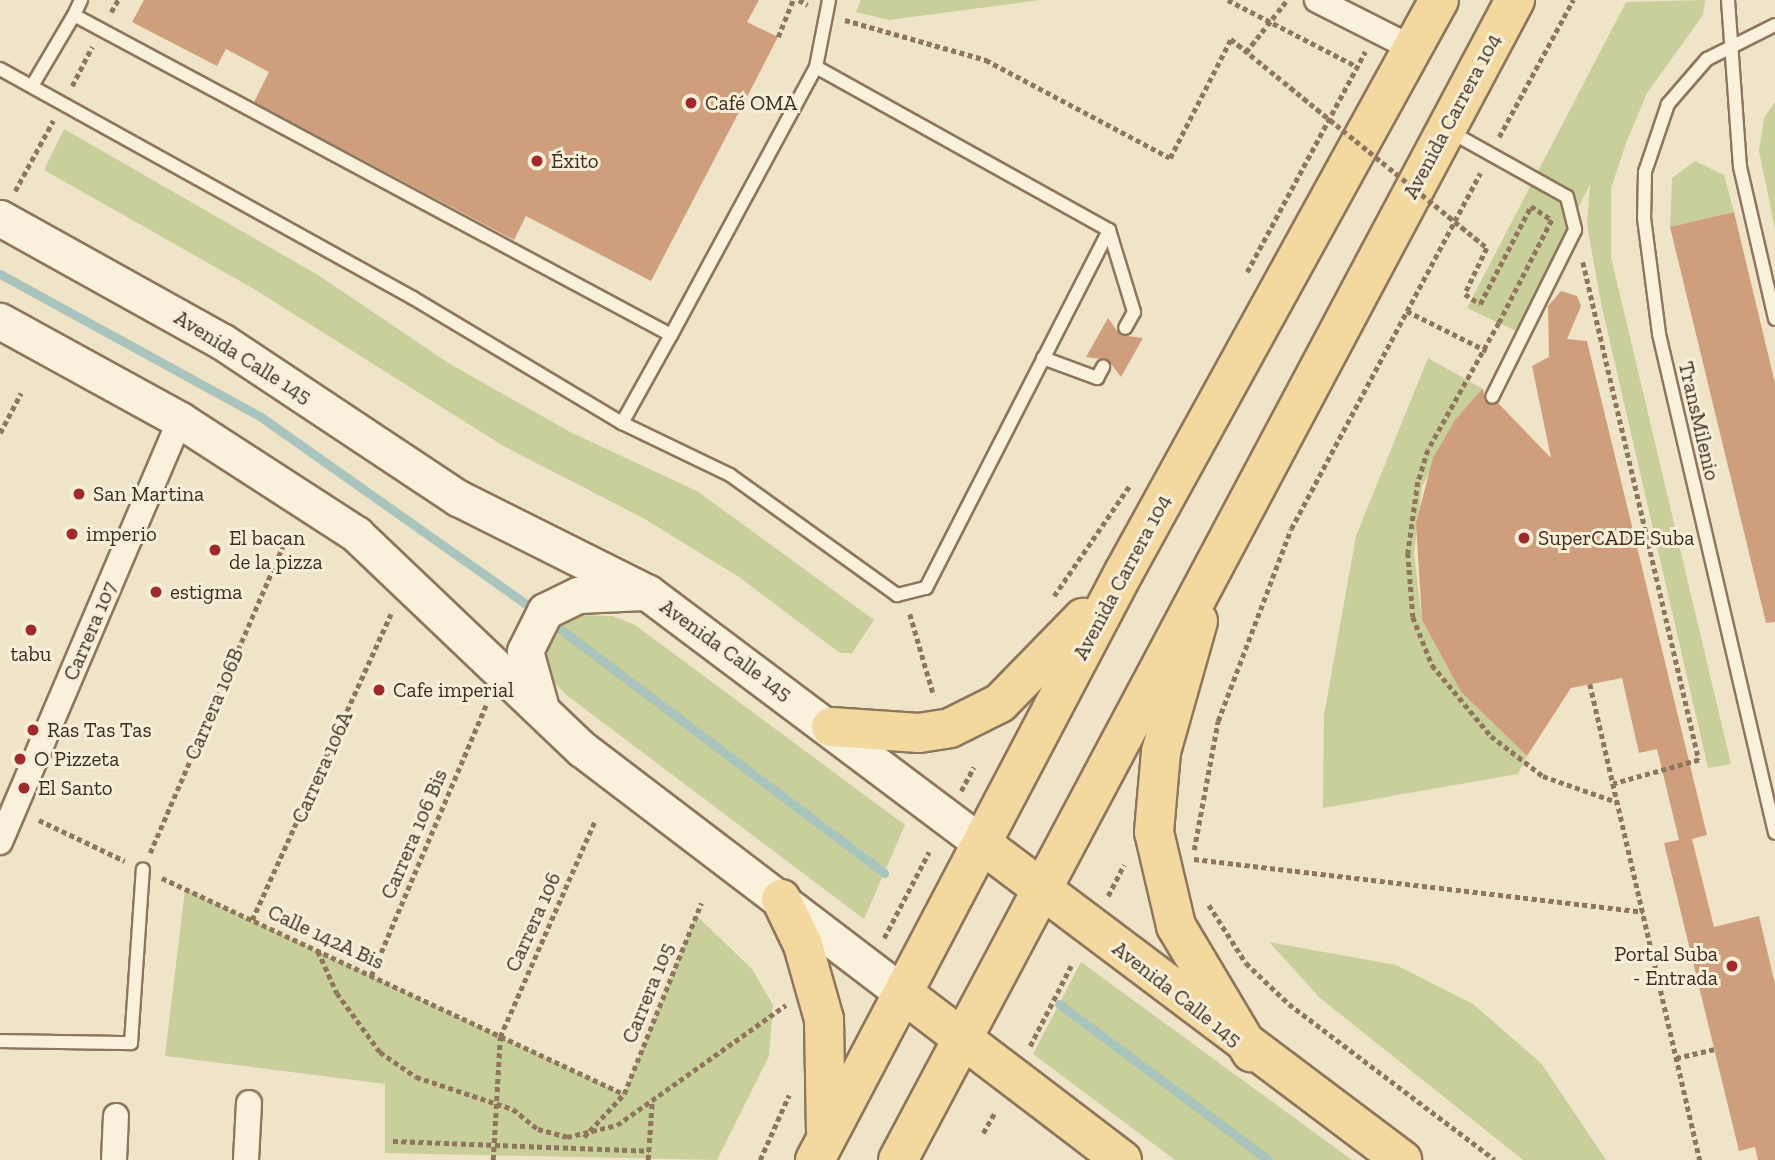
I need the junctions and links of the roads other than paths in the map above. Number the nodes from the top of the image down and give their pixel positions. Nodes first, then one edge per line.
1 (81, 0) edge
2 (829, 0) edge
3 (1317, 0) edge
4 (1439, 0) edge
5 (1728, 0) edge
6 (1515, 4) edge
7 (74, 15) junction
8 (1775, 25) edge
9 (1731, 43) junction
10 (1412, 48) junction
11 (816, 67) junction
12 (0, 69) edge
13 (32, 86) junction
14 (1445, 129) junction
15 (0, 218) edge
16 (1109, 230) junction
17 (1775, 319) edge
18 (0, 321) edge
19 (1125, 328) dead end
20 (671, 335) junction
21 (1043, 358) junction
22 (1103, 367) dead end
23 (1492, 397) dead end
24 (180, 420) junction
25 (622, 423) junction
26 (1219, 548) junction
27 (1124, 572) junction
28 (648, 593) junction
29 (548, 718) junction
30 (831, 727) junction
31 (1775, 833) edge
32 (0, 842) edge
33 (982, 844) junction
34 (143, 869) road end
35 (1040, 888) junction
36 (780, 899) junction
37 (904, 994) junction
38 (962, 1038) junction
39 (0, 1041) edge
40 (1251, 1052) junction
41 (249, 1103) dead end
42 (116, 1116) dead end
43 (820, 1151) edge
44 (114, 1160) edge
45 (246, 1160) edge
46 (898, 1160) edge
47 (1122, 1160) edge
48 (1402, 1160) edge

1 - 7 lane
2 - 11 lane
3 - 10 street
4 - 10 main road, Avenida Carrera 104
5 - 9 lane
6 - 14 main road, Avenida Carrera 104
7 - 13 lane
7 - 20 lane
8 - 9 lane, TransMilenio
9 - 17 lane
9 - 31 lane, TransMilenio
10 - 27 main road, Avenida Carrera 104
11 - 16 lane
11 - 20 lane
12 - 13 lane
13 - 25 lane
14 - 23 lane
14 - 26 main road, Avenida Carrera 104
15 - 28 main road, Avenida Calle 145
16 - 19 lane
16 - 21 lane
18 - 24 main road
20 - 25 lane
21 - 22 lane
21 - 25 lane
24 - 29 main road
24 - 32 street, Carrera 107
26 - 35 main road, Avenida Carrera 104
26 - 40 main road
27 - 30 main road
27 - 33 main road, Avenida Carrera 104
28 - 29 main road
28 - 30 main road, Avenida Calle 145
29 - 36 main road
30 - 33 main road, Avenida Calle 145
33 - 35 main road, Avenida Calle 145
33 - 37 main road, Avenida Carrera 104
34 - 39 lane
35 - 38 main road, Avenida Carrera 104
35 - 40 main road, Avenida Calle 145
36 - 37 main road
36 - 43 main road
37 - 38 main road
37 - 43 main road, Avenida Carrera 104
38 - 46 main road, Avenida Carrera 104
38 - 47 main road
40 - 48 main road, Avenida Calle 145
41 - 45 street
42 - 44 street

